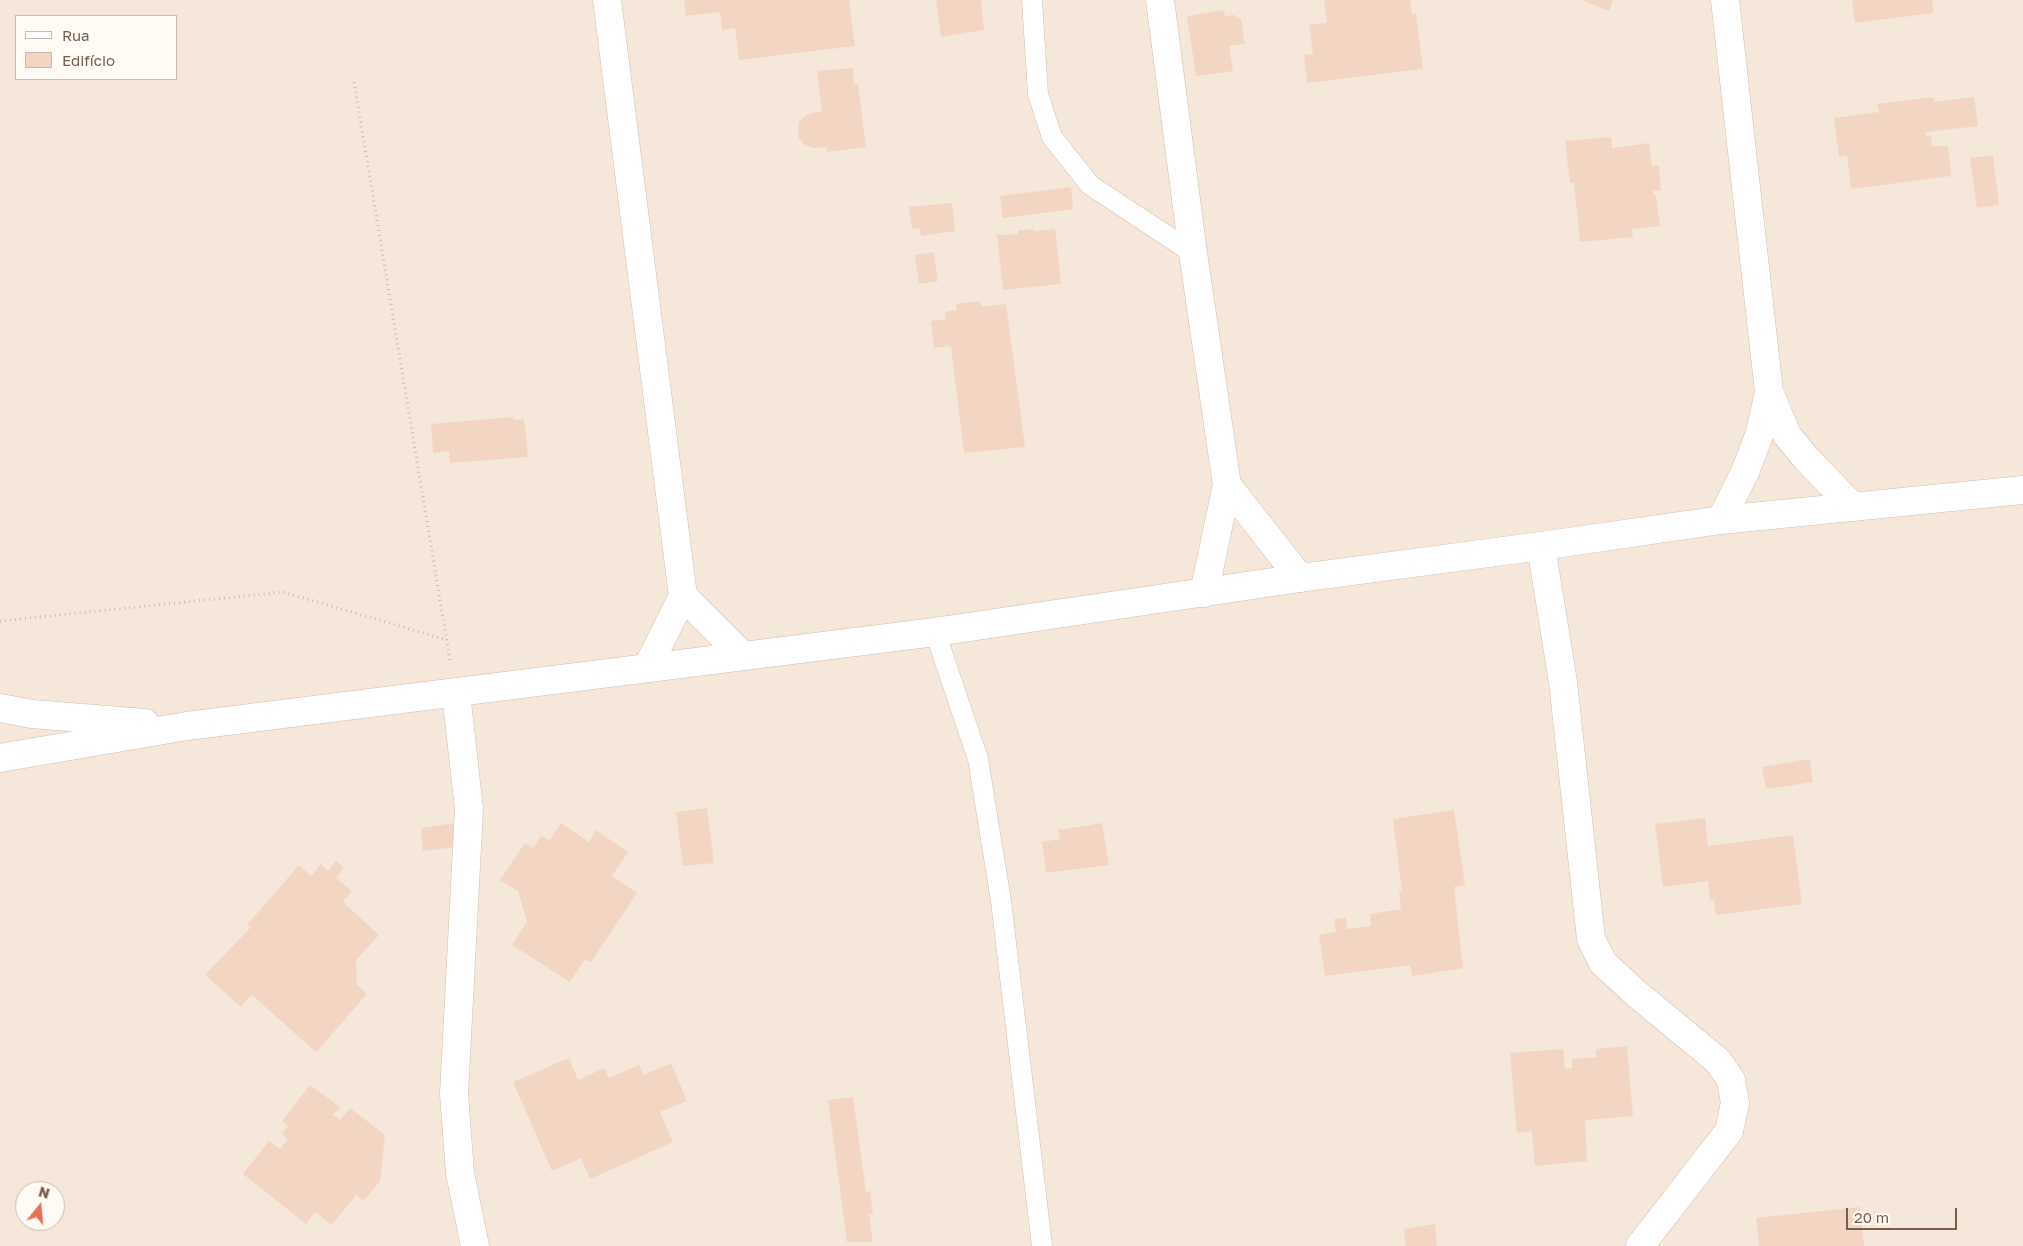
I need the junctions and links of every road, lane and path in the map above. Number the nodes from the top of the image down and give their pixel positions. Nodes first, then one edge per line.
1 (607, 0) edge
2 (1032, 0) edge
3 (1160, 0) edge
4 (1725, 0) edge
5 (354, 82) dead end
6 (1193, 253) junction
7 (1769, 392) junction
8 (1227, 485) junction
9 (2023, 490) edge
10 (1853, 507) junction
11 (1721, 520) junction
12 (1542, 546) junction
13 (1300, 578) junction
14 (1204, 593) junction
15 (683, 596) junction
16 (0, 621) edge
17 (935, 632) junction
18 (447, 640) junction
19 (743, 656) junction
20 (647, 668) junction
21 (456, 692) junction
22 (0, 708) edge
23 (186, 726) junction
24 (0, 758) edge
25 (475, 1246) edge
26 (1042, 1246) edge
27 (1640, 1246) edge

1 - 15 street
2 - 6 lane
3 - 6 street
4 - 7 street
5 - 18 path
6 - 8 street
7 - 10 street
7 - 11 street
8 - 13 street
8 - 14 street
9 - 10 street
10 - 11 street
11 - 12 street
12 - 13 street
12 - 27 street
13 - 14 street
14 - 17 street
15 - 19 street
15 - 20 street
16 - 18 path
17 - 19 street
17 - 26 lane
18 - 21 path
19 - 20 street
20 - 21 street
21 - 23 street
21 - 25 street
22 - 23 street
23 - 24 street

